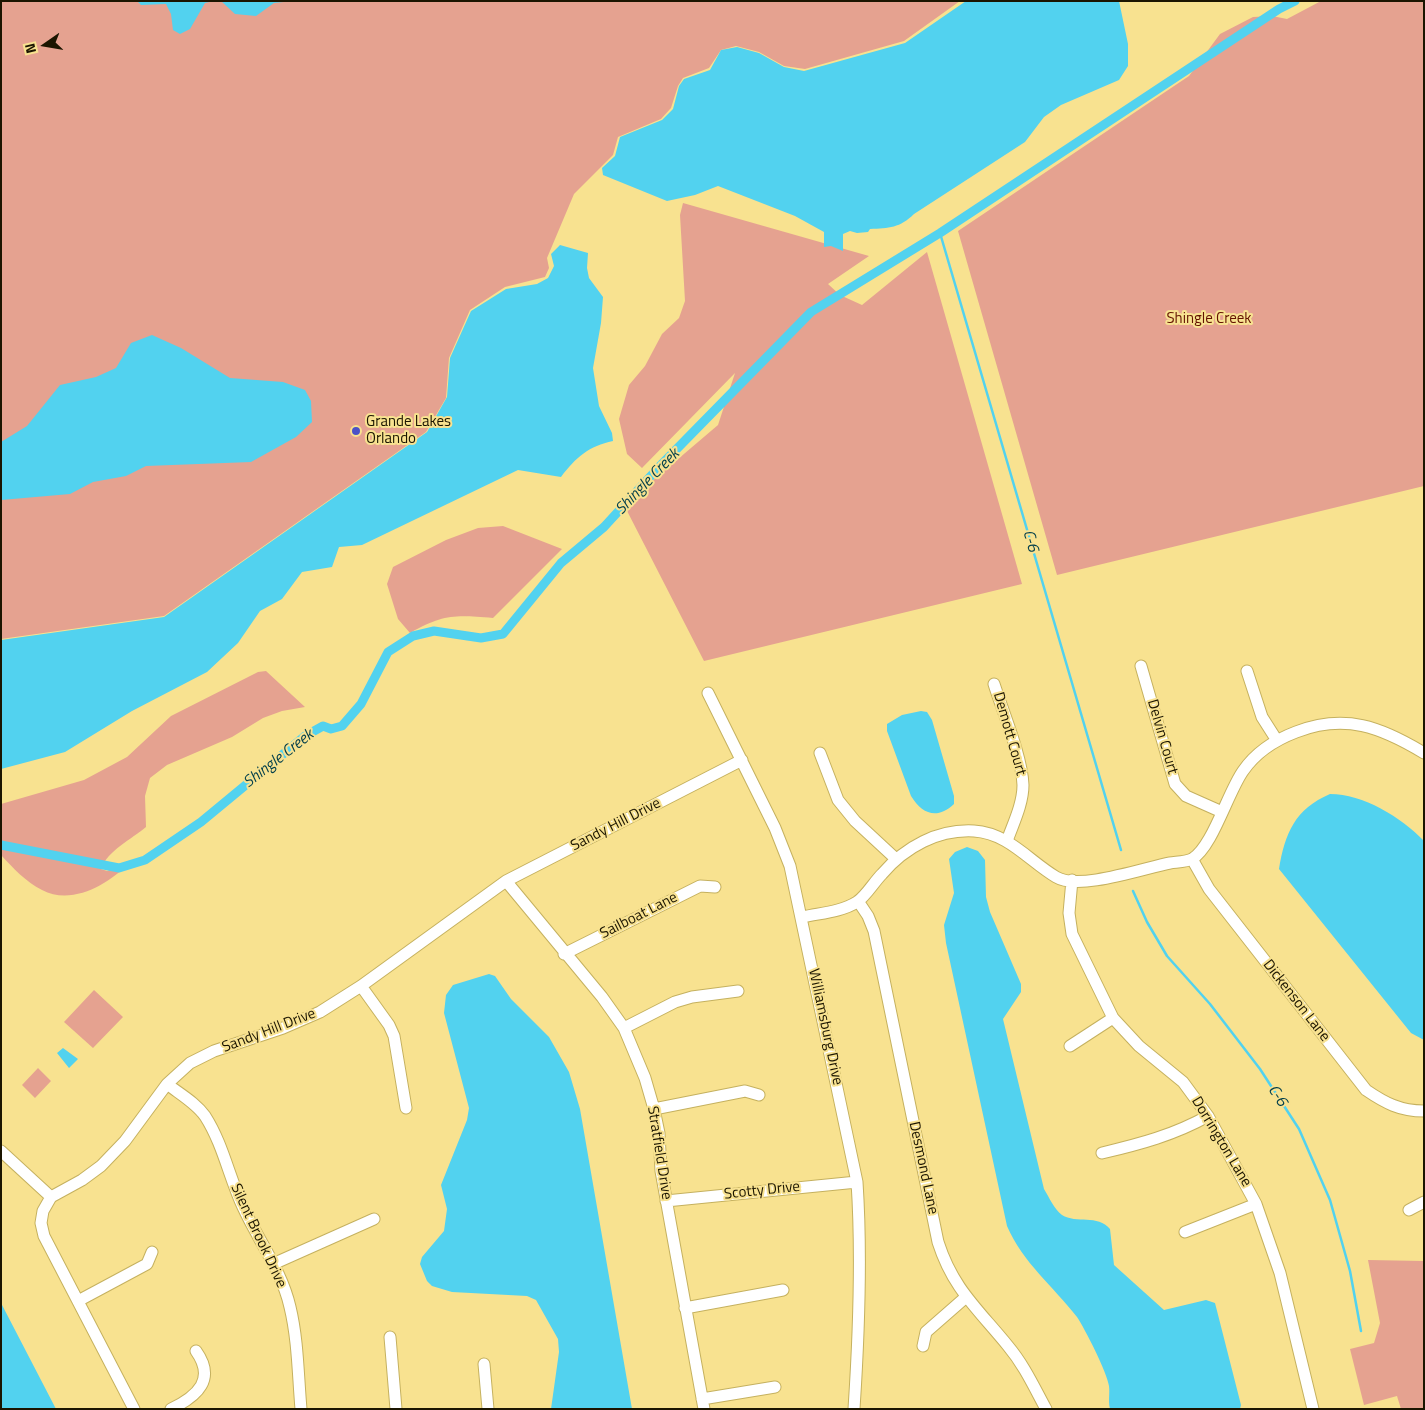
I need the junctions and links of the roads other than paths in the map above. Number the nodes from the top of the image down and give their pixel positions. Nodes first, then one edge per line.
1 (1141, 666) dead end
2 (1247, 671) dead end
3 (994, 684) dead end
4 (708, 693) dead end
5 (1276, 739) junction
6 (820, 753) dead end
7 (1424, 753) edge
8 (742, 760) junction
9 (1222, 812) junction
10 (1007, 841) junction
11 (896, 859) junction
12 (1192, 859) junction
13 (1072, 880) junction
14 (506, 882) junction
15 (715, 887) dead end
16 (858, 901) junction
17 (803, 917) junction
18 (564, 954) junction
19 (361, 986) junction
20 (738, 991) dead end
21 (1113, 1018) junction
22 (624, 1028) junction
23 (1070, 1046) dead end
24 (168, 1084) junction
25 (759, 1095) dead end
26 (406, 1108) dead end
27 (654, 1109) junction
28 (1424, 1110) edge
29 (1208, 1116) junction
30 (1, 1151) edge
31 (1102, 1153) dead end
32 (857, 1182) junction
33 (51, 1197) junction
34 (666, 1201) junction
35 (1424, 1202) edge
36 (1256, 1204) junction
37 (1409, 1210) dead end
38 (374, 1219) dead end
39 (1185, 1232) dead end
40 (152, 1252) dead end
41 (273, 1264) junction
42 (783, 1290) dead end
43 (966, 1297) junction
44 (78, 1301) junction
45 (685, 1308) junction
46 (390, 1337) dead end
47 (923, 1346) dead end
48 (196, 1351) dead end
49 (484, 1364) dead end
50 (856, 1381) junction
51 (775, 1386) dead end
52 (703, 1404) edge
53 (134, 1409) edge
54 (171, 1409) edge
55 (301, 1409) edge
56 (396, 1409) edge
57 (488, 1409) edge
58 (854, 1409) edge
59 (860, 1409) edge
60 (1046, 1409) edge
61 (1313, 1409) edge

1 - 9 street, Delvin Court
2 - 5 street
3 - 10 street, Demott Court
4 - 8 street, Williamsburg Drive
5 - 7 street
5 - 9 street
6 - 11 street
8 - 14 street, Sandy Hill Drive
8 - 17 street, Williamsburg Drive
9 - 12 street
10 - 11 street
10 - 13 street
11 - 16 street
12 - 13 street
12 - 28 street, Dickenson Lane
13 - 21 street, Dorrington Lane
14 - 18 street, Stratfield Drive
14 - 19 street, Sandy Hill Drive
15 - 18 street, Sailboat Lane
16 - 17 street
16 - 43 street, Desmond Lane
17 - 32 street, Williamsburg Drive
18 - 22 street, Stratfield Drive
19 - 24 street, Sandy Hill Drive
19 - 26 street
20 - 22 street
21 - 23 street
21 - 29 street, Dorrington Lane
22 - 27 street, Stratfield Drive
24 - 33 street, Sandy Hill Drive
24 - 41 street, Silent Brook Drive
25 - 27 street
27 - 34 street, Stratfield Drive
29 - 31 street
29 - 36 street, Dorrington Lane
30 - 33 street
32 - 34 street, Scotty Drive
32 - 50 street, Williamsburg Drive
33 - 44 street
34 - 45 street, Stratfield Drive
35 - 37 street
36 - 39 street
36 - 61 street, Dorrington Lane
38 - 41 street
40 - 44 street
41 - 55 street, Silent Brook Drive
42 - 45 street
43 - 47 street
43 - 60 street, Desmond Lane
44 - 53 street
45 - 52 street, Stratfield Drive
46 - 56 street
48 - 54 street
49 - 57 street
50 - 58 street, Williamsburg Drive
50 - 59 street, Williamsburg Drive
51 - 52 street

